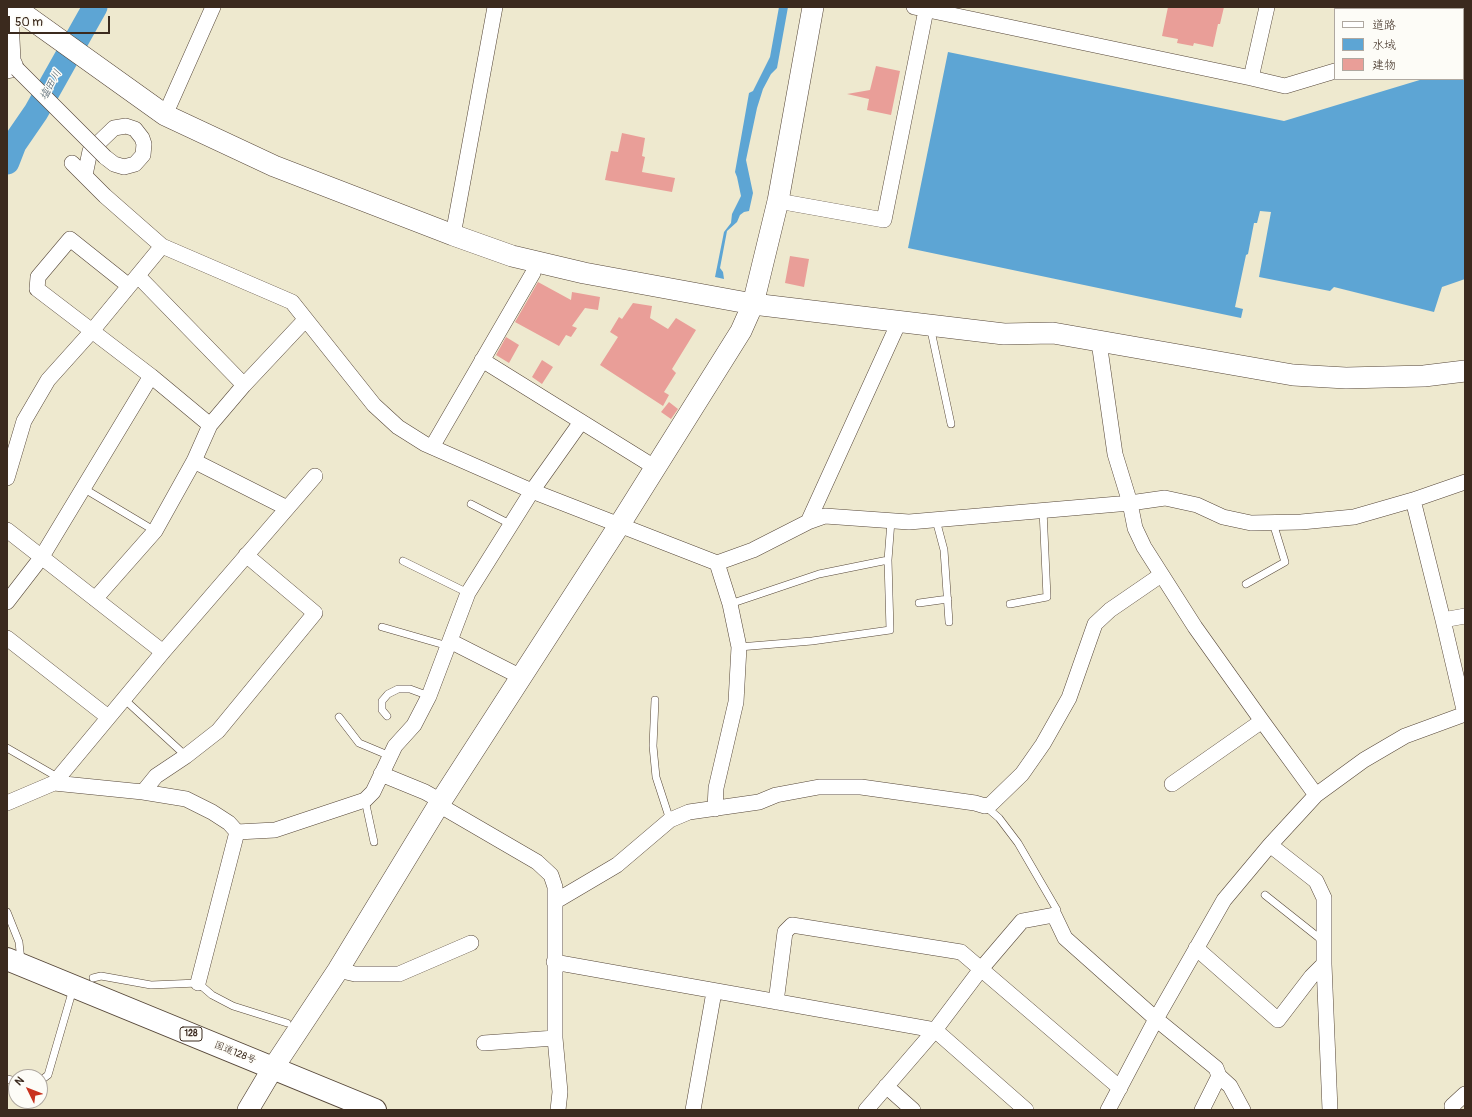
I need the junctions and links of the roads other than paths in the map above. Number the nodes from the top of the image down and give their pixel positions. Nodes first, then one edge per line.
1 (213, 7) edge
2 (496, 7) edge
3 (813, 7) edge
4 (1267, 7) edge
5 (920, 8) edge
6 (12, 13) edge
7 (12, 70) edge
8 (1334, 71) edge
9 (1251, 78) junction
10 (165, 115) junction
11 (72, 163) dead end
12 (85, 175) junction
13 (778, 202) junction
14 (452, 236) junction
15 (162, 246) junction
16 (533, 272) dead end
17 (134, 281) junction
18 (753, 304) junction
19 (306, 320) junction
20 (899, 322) junction
21 (930, 326) junction
22 (92, 331) junction
23 (1099, 342) junction
24 (482, 360) junction
25 (1465, 371) edge
26 (150, 376) junction
27 (244, 385) junction
28 (581, 422) junction
29 (951, 424) dead end
30 (210, 425) junction
31 (432, 447) junction
32 (194, 461) junction
33 (656, 468) junction
34 (315, 476) dead end
35 (7, 478) edge
36 (1465, 482) edge
37 (83, 488) junction
38 (532, 491) junction
39 (1413, 500) junction
40 (1130, 503) junction
41 (471, 504) dead end
42 (287, 508) junction
43 (1043, 510) junction
44 (936, 520) junction
45 (891, 521) junction
46 (808, 522) junction
47 (1273, 523) junction
48 (510, 524) junction
49 (620, 524) junction
50 (7, 530) edge
51 (154, 531) junction
52 (246, 555) junction
53 (41, 558) junction
54 (888, 560) junction
55 (403, 561) dead end
56 (717, 563) junction
57 (1161, 575) junction
58 (1246, 584) dead end
59 (468, 593) junction
60 (95, 599) junction
61 (948, 599) junction
62 (7, 602) edge
63 (919, 603) dead end
64 (730, 604) junction
65 (1010, 604) dead end
66 (1465, 616) edge
67 (1443, 620) junction
68 (949, 622) dead end
69 (382, 626) dead end
70 (7, 638) edge
71 (449, 644) junction
72 (739, 647) junction
73 (163, 652) junction
74 (521, 677) junction
75 (430, 696) junction
76 (124, 699) junction
77 (655, 700) dead end
78 (339, 716) dead end
79 (387, 716) dead end
80 (108, 717) junction
81 (1262, 722) junction
82 (7, 748) edge
83 (186, 756) junction
84 (390, 756) junction
85 (381, 774) junction
86 (57, 780) junction
87 (1172, 784) dead end
88 (143, 792) junction
89 (1316, 795) junction
90 (365, 800) junction
91 (7, 803) edge
92 (440, 803) junction
93 (985, 806) junction
94 (715, 809) junction
95 (670, 820) junction
96 (237, 832) junction
97 (374, 842) dead end
98 (1270, 845) junction
99 (1264, 895) dead end
100 (556, 901) junction
101 (7, 912) edge
102 (1054, 914) junction
103 (1324, 942) junction
104 (471, 943) dead end
105 (1196, 948) junction
106 (14, 962) edge
107 (554, 962) junction
108 (1324, 964) junction
109 (981, 969) junction
110 (338, 970) junction
111 (84, 982) junction
112 (198, 983) junction
113 (714, 992) junction
114 (776, 1002) junction
115 (1156, 1019) junction
116 (287, 1023) dead end
117 (935, 1030) junction
118 (555, 1038) junction
119 (484, 1043) dead end
120 (273, 1068) junction
121 (48, 1075) edge
122 (1219, 1076) junction
123 (886, 1086) junction
124 (1120, 1088) junction
125 (1465, 1094) edge
126 (1021, 1108) edge
127 (248, 1110) edge
128 (375, 1110) edge
129 (558, 1110) edge
130 (693, 1110) edge
131 (866, 1110) edge
132 (913, 1110) edge
133 (1108, 1110) edge
134 (1202, 1110) edge
135 (1243, 1110) edge
136 (1330, 1110) edge
137 (1453, 1110) edge

1 - 10 street
2 - 14 street
3 - 13 street
4 - 9 street
5 - 9 street
5 - 13 street
6 - 7 street
6 - 10 street
7 - 12 street, bridge
8 - 9 street
10 - 14 street
11 - 12 street
12 - 15 street
13 - 18 street
14 - 18 street
15 - 17 street
15 - 19 street
16 - 24 street
17 - 22 street
17 - 22 street
17 - 27 street
18 - 20 street
18 - 33 street
19 - 27 street
19 - 31 street
20 - 21 street
20 - 46 street
21 - 23 street
21 - 29 lane
22 - 26 street
22 - 35 street
23 - 25 street
23 - 40 street
24 - 28 street
24 - 31 street
26 - 30 street
26 - 37 street
27 - 30 street
28 - 33 street
28 - 38 street
30 - 32 street
31 - 38 street
32 - 42 street
32 - 51 street
33 - 49 street
34 - 42 street
36 - 39 street
37 - 51 lane
37 - 53 street
38 - 48 street
38 - 49 street
39 - 47 street
39 - 67 street
40 - 43 street
40 - 47 street
40 - 57 street
41 - 48 lane
42 - 52 street
43 - 44 street
43 - 65 lane
44 - 45 street
44 - 61 lane
45 - 46 street
45 - 54 lane
46 - 56 street
47 - 58 lane
48 - 59 street
49 - 56 street
49 - 74 street
50 - 53 street
51 - 60 street
52 - 73 street
52 - 83 street
53 - 60 street
53 - 62 street
54 - 64 lane
54 - 72 lane
55 - 59 lane
56 - 64 street
57 - 81 street
57 - 93 street
59 - 71 street
60 - 73 street
61 - 63 lane
61 - 68 lane
64 - 72 street
66 - 67 street
67 - 89 street
69 - 71 lane
70 - 80 street
71 - 74 street
71 - 75 street
72 - 94 street
73 - 76 street
74 - 92 street
75 - 79 lane
75 - 84 street
76 - 80 street
76 - 83 lane
77 - 95 lane
78 - 84 lane
80 - 86 street
81 - 87 street
81 - 89 street
82 - 86 lane
83 - 88 street
84 - 85 street
85 - 90 street
85 - 92 street
86 - 88 street
86 - 91 street
88 - 96 street
89 - 98 street
90 - 96 street
90 - 97 lane
92 - 100 street
92 - 110 street
93 - 94 street
93 - 102 lane
94 - 95 street
95 - 100 street
96 - 112 street
98 - 103 street
98 - 105 street
99 - 103 lane
100 - 107 street
101 - 106 lane
102 - 109 street
102 - 115 street
103 - 108 street
104 - 110 street
105 - 108 street
105 - 115 street
106 - 111 highway, 国道128号 / 128
107 - 113 street
107 - 118 street
108 - 136 street
109 - 114 street
109 - 117 street
109 - 124 street
110 - 120 street
111 - 112 lane
111 - 120 highway, 国道128号 / 128
111 - 121 lane
112 - 116 lane
113 - 114 street
113 - 130 street
114 - 117 street
115 - 122 street
115 - 124 street
117 - 123 street
117 - 126 street
118 - 119 street
118 - 129 street
120 - 127 street
120 - 128 highway, 国道128号 / 128
122 - 134 street
122 - 135 street
123 - 131 street
123 - 132 street
124 - 133 street
125 - 137 street

